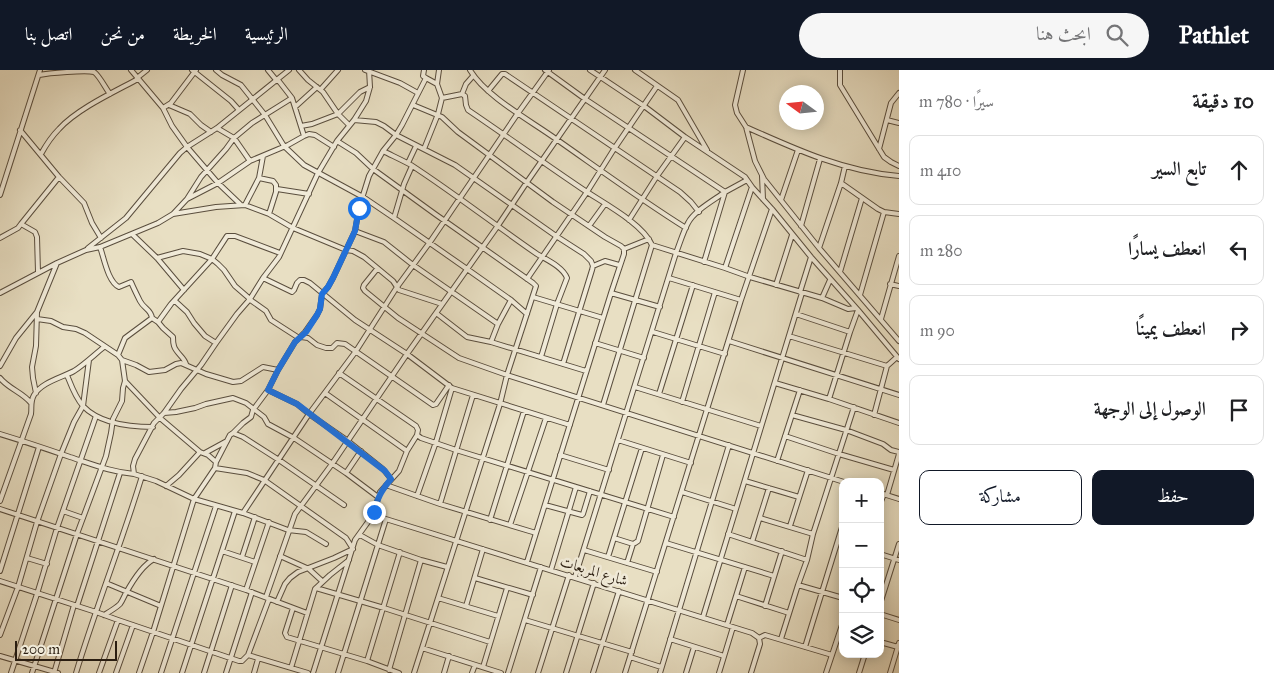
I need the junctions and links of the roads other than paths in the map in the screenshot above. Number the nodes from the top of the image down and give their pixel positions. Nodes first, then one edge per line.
1 (131, 70) edge
2 (147, 70) edge
3 (216, 70) edge
4 (268, 70) edge
5 (289, 70) edge
6 (300, 70) edge
7 (338, 70) edge
8 (424, 70) edge
9 (439, 70) edge
10 (470, 70) edge
11 (590, 70) edge
12 (605, 70) edge
13 (635, 70) edge
14 (743, 70) edge
15 (840, 70) edge
16 (93, 71) edge
17 (194, 71) edge
18 (368, 71) edge
19 (548, 71) edge
20 (40, 72) edge
21 (474, 76) junction
22 (600, 77) junction
23 (137, 78) junction
24 (426, 78) junction
25 (278, 80) junction
26 (437, 84) junction
27 (657, 86) junction
28 (370, 87) junction
29 (319, 88) junction
30 (488, 91) junction
31 (418, 93) junction
32 (533, 93) junction
33 (899, 93) edge
34 (110, 94) junction
35 (462, 94) junction
36 (292, 98) junction
37 (442, 98) junction
38 (897, 98) edge
39 (586, 99) junction
40 (253, 100) junction
41 (168, 105) junction
42 (412, 105) junction
43 (644, 106) junction
44 (295, 107) junction
45 (163, 108) junction
46 (239, 110) junction
47 (518, 113) junction
48 (338, 114) junction
49 (438, 114) junction
50 (264, 115) junction
51 (570, 119) junction
52 (354, 120) junction
53 (887, 120) junction
54 (899, 123) edge
55 (349, 125) junction
56 (301, 126) junction
57 (746, 127) junction
58 (217, 128) junction
59 (629, 128) junction
60 (20, 130) junction
61 (211, 132) junction
62 (396, 135) junction
63 (504, 135) junction
64 (304, 136) junction
65 (685, 137) junction
66 (234, 138) junction
67 (557, 139) junction
68 (337, 141) junction
69 (284, 146) junction
70 (416, 146) junction
71 (187, 147) junction
72 (334, 147) junction
73 (879, 148) junction
74 (424, 149) junction
75 (614, 149) junction
76 (798, 150) junction
77 (384, 151) junction
78 (708, 151) junction
79 (40, 154) junction
80 (490, 155) junction
81 (263, 156) junction
82 (672, 156) junction
83 (820, 159) junction
84 (250, 161) junction
85 (542, 161) junction
86 (410, 164) junction
87 (846, 166) junction
88 (899, 166) edge
89 (373, 169) junction
90 (208, 170) junction
91 (600, 171) junction
92 (318, 173) junction
93 (656, 176) junction
94 (762, 176) junction
95 (899, 176) edge
96 (60, 177) junction
97 (259, 178) junction
98 (474, 178) junction
99 (747, 180) junction
100 (218, 182) junction
101 (527, 182) junction
102 (841, 183) junction
103 (752, 187) junction
104 (277, 189) junction
105 (402, 190) junction
106 (587, 192) junction
107 (725, 192) junction
108 (308, 194) junction
109 (0, 195) edge
110 (363, 198) junction
111 (862, 198) junction
112 (187, 199) junction
113 (460, 199) junction
114 (642, 199) junction
115 (763, 199) junction
116 (781, 200) junction
117 (604, 204) junction
118 (242, 205) junction
119 (512, 205) junction
120 (772, 209) junction
121 (698, 212) junction
122 (884, 212) junction
123 (172, 214) junction
124 (268, 214) junction
125 (572, 214) junction
126 (899, 214) edge
127 (394, 218) junction
128 (629, 220) junction
129 (445, 221) junction
130 (21, 224) junction
131 (589, 226) junction
132 (801, 226) junction
133 (498, 227) junction
134 (293, 228) junction
135 (686, 228) junction
136 (355, 231) junction
137 (132, 234) junction
138 (792, 234) junction
139 (556, 236) junction
140 (0, 238) edge
141 (101, 238) junction
142 (649, 239) junction
143 (430, 242) junction
144 (652, 245) junction
145 (100, 247) junction
146 (483, 247) junction
147 (819, 248) junction
148 (624, 249) junction
149 (86, 250) junction
150 (346, 250) junction
151 (676, 253) junction
152 (280, 254) junction
153 (899, 256) edge
154 (542, 257) junction
155 (811, 257) junction
156 (157, 258) junction
157 (212, 259) junction
158 (704, 262) junction
159 (58, 263) junction
160 (413, 265) junction
161 (619, 265) junction
162 (593, 266) junction
163 (725, 268) junction
164 (377, 269) junction
165 (467, 269) junction
166 (38, 272) junction
167 (840, 272) junction
168 (750, 277) junction
169 (263, 278) junction
170 (669, 278) junction
171 (527, 279) junction
172 (830, 280) junction
173 (890, 284) junction
174 (693, 285) junction
175 (776, 285) junction
176 (899, 286) edge
177 (397, 287) junction
178 (184, 290) junction
179 (451, 292) junction
180 (715, 292) junction
181 (801, 292) junction
182 (0, 293) edge
183 (611, 293) junction
184 (322, 294) junction
185 (860, 295) junction
186 (533, 296) junction
187 (822, 298) junction
188 (250, 299) junction
189 (511, 300) junction
190 (635, 300) junction
191 (741, 300) junction
192 (175, 301) junction
193 (442, 304) junction
194 (557, 304) junction
195 (660, 307) junction
196 (384, 308) junction
197 (857, 309) junction
198 (580, 311) junction
199 (37, 312) junction
200 (436, 313) junction
201 (527, 314) junction
202 (796, 314) junction
203 (152, 318) junction
204 (603, 318) junction
205 (37, 319) junction
206 (881, 319) junction
207 (158, 322) junction
208 (498, 324) junction
209 (370, 330) junction
210 (652, 332) junction
211 (850, 332) junction
212 (422, 334) junction
213 (789, 336) junction
214 (300, 338) junction
215 (676, 339) junction
216 (899, 341) edge
217 (491, 342) junction
218 (729, 342) junction
219 (216, 343) junction
220 (595, 343) junction
221 (699, 346) junction
222 (104, 347) junction
223 (516, 349) junction
224 (356, 351) junction
225 (620, 351) junction
226 (844, 353) junction
227 (407, 354) junction
228 (725, 354) junction
229 (118, 355) junction
230 (541, 357) junction
231 (644, 358) junction
232 (898, 358) edge
233 (782, 359) junction
234 (89, 360) junction
235 (122, 360) junction
236 (186, 364) junction
237 (563, 364) junction
238 (0, 366) edge
239 (887, 366) junction
240 (197, 370) junction
241 (278, 370) junction
242 (586, 371) junction
243 (339, 374) junction
244 (67, 375) junction
245 (392, 376) junction
246 (507, 376) junction
247 (836, 376) junction
248 (0, 378) edge
249 (126, 382) junction
250 (775, 382) junction
251 (451, 386) junction
252 (635, 387) junction
253 (268, 390) junction
254 (800, 390) junction
255 (880, 390) junction
256 (36, 393) junction
257 (325, 393) junction
258 (659, 394) junction
259 (473, 395) junction
260 (899, 395) edge
261 (578, 397) junction
262 (377, 398) junction
263 (830, 399) junction
264 (682, 402) junction
265 (31, 403) junction
266 (500, 404) junction
267 (603, 405) junction
268 (83, 406) junction
269 (854, 407) junction
270 (708, 409) junction
271 (253, 410) junction
272 (524, 411) junction
273 (164, 413) junction
274 (626, 413) junction
275 (309, 414) junction
276 (792, 415) junction
277 (874, 415) junction
278 (96, 416) junction
279 (160, 418) junction
280 (546, 418) junction
281 (362, 419) junction
282 (113, 423) junction
283 (899, 423) edge
284 (570, 425) junction
285 (761, 426) junction
286 (152, 427) junction
287 (846, 430) junction
288 (233, 433) junction
289 (0, 434) edge
290 (417, 435) junction
291 (699, 436) junction
292 (785, 436) junction
293 (294, 438) junction
294 (618, 440) junction
295 (21, 441) junction
296 (227, 441) junction
297 (348, 441) junction
298 (436, 442) junction
299 (729, 445) junction
300 (39, 447) junction
301 (642, 448) junction
302 (456, 450) junction
303 (361, 451) junction
304 (407, 451) junction
305 (200, 452) junction
306 (205, 453) junction
307 (753, 453) junction
308 (899, 453) edge
309 (62, 454) junction
310 (840, 454) junction
311 (560, 455) junction
312 (663, 455) junction
313 (482, 457) junction
314 (279, 460) junction
315 (81, 461) junction
316 (778, 461) junction
317 (216, 462) junction
318 (691, 463) junction
319 (332, 464) junction
320 (507, 465) junction
321 (100, 468) junction
322 (215, 468) junction
323 (608, 470) junction
324 (808, 470) junction
325 (894, 470) junction
326 (120, 472) junction
327 (528, 472) junction
328 (346, 473) junction
329 (134, 474) junction
330 (142, 476) junction
331 (832, 478) junction
332 (391, 479) junction
333 (553, 479) junction
334 (264, 480) junction
335 (839, 480) edge
336 (745, 481) junction
337 (386, 485) junction
338 (166, 486) junction
339 (316, 486) junction
340 (576, 487) junction
341 (769, 488) junction
342 (590, 491) junction
343 (682, 492) junction
344 (884, 494) edge
345 (601, 495) junction
346 (418, 496) junction
347 (378, 497) junction
348 (799, 497) junction
349 (194, 499) junction
350 (899, 499) edge
351 (0, 501) edge
352 (711, 501) junction
353 (625, 502) junction
354 (440, 504) junction
355 (545, 505) junction
356 (216, 506) junction
357 (300, 506) junction
358 (344, 506) dead end
359 (0, 509) edge
360 (647, 509) junction
361 (736, 509) junction
362 (63, 511) junction
363 (234, 511) junction
364 (465, 512) junction
365 (568, 512) junction
366 (243, 513) junction
367 (18, 515) junction
368 (373, 515) junction
369 (255, 517) junction
370 (674, 517) junction
371 (83, 518) junction
372 (760, 518) junction
373 (386, 519) junction
374 (490, 520) junction
375 (37, 522) junction
376 (269, 522) junction
377 (510, 525) junction
378 (790, 526) junction
379 (57, 528) junction
380 (288, 530) junction
381 (536, 533) junction
382 (77, 534) junction
383 (728, 534) junction
384 (814, 534) junction
385 (360, 535) junction
386 (839, 535) edge
387 (614, 538) junction
388 (97, 541) junction
389 (456, 541) junction
390 (837, 541) joint
391 (752, 542) junction
392 (326, 544) dead end
393 (633, 544) junction
394 (666, 544) junction
395 (899, 544) edge
396 (378, 545) junction
397 (119, 548) junction
398 (352, 549) junction
399 (483, 549) junction
400 (584, 550) junction
401 (222, 551) junction
402 (782, 551) junction
403 (400, 552) junction
404 (696, 552) junction
405 (884, 555) edge
406 (280, 556) junction
407 (242, 557) junction
408 (608, 557) junction
409 (27, 558) junction
410 (154, 559) junction
411 (349, 560) junction
412 (421, 560) junction
413 (720, 560) junction
414 (807, 560) junction
415 (897, 560) edge
416 (255, 562) junction
417 (527, 562) junction
418 (627, 563) junction
419 (47, 564) junction
420 (173, 566) junction
421 (447, 567) junction
422 (541, 567) junction
423 (745, 567) junction
424 (309, 569) junction
425 (0, 570) edge
426 (551, 570) junction
427 (657, 572) junction
428 (194, 573) junction
429 (569, 575) junction
430 (774, 576) junction
431 (475, 578) junction
432 (575, 578) junction
433 (213, 579) junction
434 (0, 581) edge
435 (322, 581) junction
436 (106, 583) junction
437 (594, 583) junction
438 (232, 585) junction
439 (798, 586) junction
440 (18, 587) junction
441 (316, 588) junction
442 (507, 588) junction
443 (246, 590) junction
444 (619, 591) junction
445 (126, 592) junction
446 (252, 592) junction
447 (822, 592) junction
448 (37, 594) junction
449 (339, 594) junction
450 (533, 594) junction
451 (884, 594) edge
452 (736, 596) junction
453 (839, 597) edge
454 (267, 598) junction
455 (438, 598) junction
456 (57, 600) junction
457 (648, 600) junction
458 (361, 601) junction
459 (277, 602) junction
460 (75, 606) junction
461 (161, 606) junction
462 (466, 606) junction
463 (764, 606) junction
464 (293, 608) junction
465 (384, 608) junction
466 (678, 609) junction
467 (96, 612) junction
468 (307, 613) junction
469 (789, 614) junction
470 (104, 615) junction
471 (405, 615) junction
472 (884, 615) edge
473 (498, 616) junction
474 (703, 617) junction
475 (118, 620) junction
476 (525, 620) junction
477 (899, 620) edge
478 (430, 623) junction
479 (133, 625) junction
480 (727, 625) junction
481 (733, 626) junction
482 (552, 628) junction
483 (153, 632) junction
484 (0, 635) edge
485 (577, 636) junction
486 (839, 636) edge
487 (759, 638) junction
488 (173, 639) junction
489 (670, 639) junction
490 (781, 639) junction
491 (300, 641) junction
492 (490, 642) junction
493 (602, 643) junction
494 (884, 643) edge
495 (192, 645) junction
496 (898, 645) edge
497 (694, 646) junction
498 (806, 647) junction
499 (322, 648) junction
500 (422, 648) junction
501 (211, 652) junction
502 (632, 652) junction
503 (344, 654) junction
504 (832, 655) junction
505 (0, 656) edge
506 (248, 656) junction
507 (449, 656) junction
508 (724, 656) junction
509 (630, 657) junction
510 (231, 658) junction
511 (258, 658) junction
512 (864, 658) edge
513 (15, 660) junction
514 (367, 661) junction
515 (475, 665) junction
516 (35, 666) junction
517 (283, 666) junction
518 (483, 667) junction
519 (662, 667) junction
520 (291, 668) junction
521 (389, 670) junction
522 (11, 673) edge
523 (32, 673) edge
524 (55, 673) edge
525 (76, 673) edge
526 (99, 673) edge
527 (116, 673) edge
528 (138, 673) edge
529 (161, 673) edge
530 (182, 673) edge
531 (204, 673) edge
532 (226, 673) edge
533 (254, 673) edge
534 (281, 673) edge
535 (308, 673) edge
536 (313, 673) edge
537 (338, 673) edge
538 (399, 673) edge
539 (414, 673) edge
540 (444, 673) edge
541 (472, 673) edge
542 (501, 673) edge
543 (508, 673) edge
544 (538, 673) edge
545 (566, 673) edge
546 (593, 673) edge
547 (625, 673) edge
548 (660, 673) edge
549 (686, 673) edge
550 (719, 673) edge
551 (752, 673) edge
552 (826, 673) edge
553 (859, 673) edge
554 (890, 673) edge

1 - 23 street
2 - 23 street
3 - 40 street
4 - 25 street
5 - 25 street
6 - 29 street
7 - 29 street
8 - 24 street
9 - 26 street
10 - 21 street
11 - 22 street
12 - 22 street
13 - 27 street
14 - 57 street
15 - 73 street
16 - 20 street
16 - 34 street
17 - 41 street
17 - 46 street
18 - 28 street
18 - 31 street
19 - 32 street
19 - 39 street
20 - 60 street
21 - 30 street
21 - 35 street
22 - 39 street
22 - 43 street
23 - 34 street
23 - 45 street
24 - 26 street
24 - 31 street
25 - 36 street
25 - 40 street
26 - 37 street
27 - 43 street
27 - 78 street
28 - 48 street
28 - 52 street
29 - 44 street
29 - 48 street
30 - 32 street
30 - 47 street
31 - 42 street
32 - 47 street
32 - 51 street
33 - 38 street
34 - 79 street
35 - 37 street
35 - 63 street
36 - 44 street
36 - 50 street
37 - 49 street
38 - 53 street
39 - 51 street
39 - 59 street
40 - 46 street
40 - 50 street
41 - 45 street
41 - 61 street
42 - 49 street
42 - 62 street
43 - 59 street
43 - 65 street
44 - 56 street
45 - 71 street
46 - 58 street
47 - 63 street
47 - 67 street
48 - 55 street
48 - 56 street
49 - 74 street
49 - 80 street
50 - 66 street
50 - 69 street
51 - 67 street
51 - 75 street
52 - 55 street
52 - 62 street
53 - 54 street
53 - 73 street
55 - 68 street
56 - 64 street
57 - 76 street
57 - 94 street
58 - 61 street
58 - 66 street
59 - 75 street
59 - 82 street
60 - 79 street
60 - 109 street
61 - 71 street
62 - 70 street
62 - 77 street
63 - 80 street
63 - 85 street
64 - 69 street
64 - 72 street
65 - 78 street
65 - 82 street
66 - 84 street
66 - 90 street
67 - 85 street
67 - 91 street
68 - 72 street
68 - 89 street
69 - 81 street
69 - 92 street
70 - 74 street
70 - 86 street
71 - 90 street
71 - 141 street
72 - 92 street
73 - 88 street
74 - 98 street
75 - 91 street
75 - 93 street
76 - 83 street
76 - 116 street
77 - 86 street
77 - 89 street
78 - 99 street
79 - 96 street
80 - 98 street
80 - 101 street
81 - 84 street
81 - 97 street
82 - 93 street
82 - 107 street
83 - 87 street
83 - 132 street
84 - 100 street
85 - 101 street
85 - 106 street
86 - 105 street
86 - 113 street
87 - 95 street
87 - 102 street
89 - 105 street
89 - 110 street
90 - 100 street
90 - 112 street
91 - 106 street
91 - 114 street
92 - 108 street
92 - 110 street
93 - 114 street
93 - 121 street
94 - 115 street
94 - 116 street
96 - 130 street
96 - 141 street
97 - 104 street
97 - 118 street
98 - 113 street
98 - 119 street
99 - 103 street
99 - 107 street
100 - 112 street
100 - 118 street
101 - 119 street
101 - 125 street
102 - 111 street
102 - 147 street
103 - 115 street
103 - 163 street
104 - 108 street
104 - 124 street
105 - 127 street
105 - 129 street
106 - 117 street
106 - 125 street
107 - 121 street
107 - 158 street
108 - 134 street
110 - 127 street
110 - 136 street
111 - 122 street
111 - 167 street
112 - 123 street
113 - 129 street
113 - 133 street
114 - 128 street
114 - 135 street
115 - 120 street
116 - 132 street
117 - 128 street
117 - 131 street
118 - 123 street
118 - 124 street
119 - 133 street
119 - 139 street
120 - 138 street
120 - 168 street
121 - 135 street
122 - 126 street
122 - 185 street
123 - 137 street
124 - 134 street
125 - 131 street
125 - 139 street
127 - 143 street
128 - 142 street
129 - 143 street
129 - 146 street
130 - 140 street
130 - 166 street
131 - 148 street
132 - 147 street
133 - 146 street
133 - 154 street
134 - 150 street
134 - 152 street
135 - 151 street
136 - 150 street
136 - 160 street
137 - 145 street
137 - 156 street
138 - 155 street
138 - 175 street
139 - 154 street
139 - 162 street
141 - 149 street
142 - 144 street
142 - 148 street
143 - 160 street
143 - 165 street
144 - 151 street
144 - 190 street
145 - 149 street
145 - 203 street
146 - 165 street
146 - 171 street
147 - 167 street
148 - 161 street
149 - 159 street
150 - 164 street
150 - 184 street
151 - 158 street
151 - 170 street
152 - 157 street
152 - 169 street
153 - 173 street
154 - 171 street
154 - 194 street
155 - 172 street
155 - 181 street
156 - 157 street
156 - 178 street
157 - 178 street
157 - 188 street
158 - 163 street
159 - 166 street
159 - 199 street
160 - 177 street
160 - 179 street
161 - 162 street
161 - 183 street
162 - 198 street
163 - 168 street
164 - 177 street
164 - 196 street
165 - 179 street
165 - 189 street
166 - 182 street
167 - 185 street
168 - 175 street
168 - 191 street
169 - 184 street
169 - 188 street
170 - 174 street
170 - 195 street
171 - 186 street
172 - 187 street
172 - 197 street
173 - 176 street
173 - 206 street
174 - 180 street
174 - 215 street
175 - 181 street
177 - 193 street
177 - 196 street
178 - 192 street
179 - 193 street
179 - 208 street
180 - 191 street
180 - 221 street
181 - 187 street
181 - 202 street
183 - 190 street
183 - 204 street
184 - 209 street
184 - 214 street
185 - 206 street
186 - 194 street
186 - 201 street
187 - 197 street
188 - 214 street
188 - 219 street
189 - 201 street
189 - 208 street
190 - 195 street
190 - 225 street
191 - 218 street
192 - 207 street
192 - 219 street
193 - 200 street
194 - 198 street
194 - 230 street
195 - 210 street
196 - 209 street
196 - 212 street
197 - 211 street
197 - 232 street
198 - 204 street
198 - 237 street
199 - 205 street
199 - 238 street
200 - 212 street
200 - 217 street
201 - 223 street
202 - 211 street
202 - 213 street
203 - 207 street
203 - 229 street
204 - 220 street
205 - 222 street
205 - 256 street
206 - 216 street
207 - 236 street
208 - 217 street
209 - 224 street
209 - 227 street
210 - 215 street
210 - 231 street
211 - 226 street
212 - 227 street
212 - 246 street
213 - 226 street
213 - 233 street
214 - 224 street
214 - 241 street
215 - 221 street
215 - 258 street
217 - 223 street
218 - 228 street
218 - 233 street
219 - 240 street
220 - 225 street
220 - 242 street
221 - 228 street
221 - 264 street
222 - 229 street
222 - 234 street
223 - 230 street
223 - 246 street
224 - 243 street
224 - 245 street
225 - 231 street
225 - 267 street
226 - 239 street
226 - 247 street
227 - 245 street
227 - 251 street
228 - 270 street
229 - 235 street
230 - 237 street
231 - 252 street
232 - 239 street
233 - 247 street
233 - 250 street
234 - 244 street
234 - 268 street
235 - 236 street
235 - 249 street
236 - 240 street
237 - 242 street
239 - 255 street
240 - 241 street
240 - 273 street
241 - 253 street
242 - 261 street
243 - 257 street
243 - 262 street
244 - 256 street
244 - 268 street
245 - 251 street
245 - 262 street
246 - 261 street
246 - 266 street
247 - 255 street
247 - 263 street
248 - 265 street
249 - 279 street
249 - 282 street
250 - 254 street
250 - 285 street
251 - 259 street
251 - 298 street
252 - 258 street
252 - 274 street
253 - 271 street
253 - 275 street
254 - 263 street
254 - 276 street
255 - 260 street
255 - 277 street
256 - 265 street
257 - 275 street
257 - 281 street
258 - 264 street
259 - 266 street
259 - 302 street
261 - 267 street
261 - 284 street
262 - 281 street
262 - 290 street
263 - 269 street
264 - 270 street
265 - 295 street
266 - 272 street
266 - 313 street
267 - 274 street
268 - 278 street
268 - 309 street
269 - 277 street
269 - 287 street
270 - 285 street
270 - 291 street
271 - 273 street
271 - 288 street
271 - 293 street
272 - 280 street
272 - 320 street
273 - 279 street
274 - 291 street
274 - 294 street
275 - 293 street
275 - 297 street
276 - 287 street
276 - 292 street
277 - 283 street
278 - 282 street
278 - 315 street
279 - 286 street
279 - 305 street
280 - 284 street
280 - 327 street
281 - 297 street
281 - 304 street
282 - 286 street
282 - 321 street
284 - 311 street
285 - 307 street
286 - 329 street
287 - 308 street
287 - 310 street
288 - 296 street
288 - 314 street
289 - 295 street
290 - 298 street
290 - 304 street
291 - 299 street
291 - 318 street
292 - 310 street
292 - 316 street
293 - 314 street
293 - 319 street
294 - 301 street
294 - 323 street
295 - 300 street
295 - 351 street
296 - 306 street
296 - 317 street
297 - 303 street
297 - 319 street
298 - 302 street
298 - 346 street
299 - 307 street
299 - 352 street
300 - 309 street
300 - 367 street
301 - 312 street
301 - 353 street
302 - 313 street
302 - 354 street
303 - 328 street
303 - 332 street
304 - 332 street
305 - 306 street
305 - 338 street
306 - 317 street
307 - 316 street
307 - 336 street
308 - 325 street
309 - 315 street
309 - 375 street
310 - 325 street
310 - 331 street
311 - 323 street
311 - 333 street
312 - 318 street
312 - 360 street
313 - 320 street
313 - 364 street
314 - 334 street
314 - 339 street
315 - 321 street
315 - 362 street
316 - 324 street
317 - 322 street
318 - 343 street
319 - 328 street
319 - 339 street
320 - 327 street
320 - 374 street
321 - 326 street
321 - 371 street
322 - 334 street
322 - 349 street
323 - 345 street
324 - 331 street
324 - 348 street
325 - 344 street
326 - 329 street
326 - 388 street
327 - 333 street
327 - 377 street
328 - 347 street
329 - 330 street
330 - 338 street
330 - 397 street
331 - 335 street
331 - 384 street
332 - 337 street
333 - 340 street
333 - 355 street
334 - 357 street
334 - 366 street
336 - 341 street
336 - 361 street
337 - 346 street
337 - 347 street
338 - 349 street
339 - 357 street
339 - 358 street
340 - 342 street
340 - 365 street
341 - 348 street
341 - 372 street
342 - 345 street
342 - 365 street
343 - 352 street
343 - 370 street
344 - 350 street
345 - 353 street
345 - 400 street
346 - 354 street
347 - 368 street
348 - 378 street
349 - 356 street
349 - 420 street
352 - 361 street
352 - 404 street
353 - 360 street
353 - 387 street
354 - 364 street
355 - 365 street
355 - 381 street
356 - 363 street
356 - 428 street
357 - 380 street
357 - 398 street
359 - 367 street
360 - 370 street
360 - 393 street
361 - 383 street
362 - 371 street
362 - 379 street
363 - 366 street
363 - 401 street
364 - 374 street
364 - 389 street
365 - 426 street
366 - 369 street
367 - 375 street
367 - 425 street
368 - 373 street, شارع المربعات
368 - 385 street
369 - 376 street
369 - 407 street
370 - 394 street
371 - 382 street
372 - 378 street
372 - 391 street
373 - 389 street, شارع المربعات
373 - 396 street
374 - 377 street
375 - 379 street
375 - 409 street
376 - 380 street
376 - 416 street
377 - 381 street
378 - 384 street
379 - 382 street
379 - 419 street
380 - 392 street
380 - 406 street
381 - 417 street
382 - 388 street
382 - 456 street
383 - 391 street
383 - 413 street
384 - 414 street
385 - 396 street
385 - 398 street
386 - 390 street
387 - 393 street
387 - 408 street
388 - 397 street
388 - 460 street
389 - 399 street, شارع المربعات
389 - 421 street
390 - 447 street
391 - 402 street
393 - 418 street
394 - 404 street
394 - 427 street
395 - 415 street
396 - 403 street
396 - 458 street
397 - 410 street
397 - 436 street
398 - 411 street
398 - 424 street
399 - 417 street, شارع المربعات
399 - 431 street
400 - 408 street
400 - 432 street
401 - 407 street
401 - 433 street
402 - 414 street
402 - 430 street
403 - 412 street
403 - 465 street
404 - 413 street
404 - 466 street
405 - 415 street
406 - 424 street
406 - 454 street
407 - 416 street
408 - 418 street
409 - 419 street
409 - 440 street
410 - 420 street
410 - 445 street
411 - 435 street
411 - 449 street
412 - 421 street
412 - 471 street
413 - 423 street
413 - 474 street
414 - 439 street
415 - 451 street
416 - 443 street
417 - 422 street, شارع المربعات
418 - 427 street
419 - 448 street
420 - 428 street
420 - 461 street
421 - 455 street
422 - 426 street, شارع المربعات
422 - 450 street
423 - 430 street
423 - 452 street
424 - 435 street
424 - 459 street
426 - 429 street, شارع المربعات
427 - 457 street
428 - 433 street
428 - 488 street
429 - 432 street, شارع المربعات
429 - 482 street
430 - 463 street
431 - 442 street
431 - 462 street
432 - 437 street, شارع المربعات
433 - 438 street
433 - 495 street
434 - 440 street
435 - 441 street
436 - 445 street
436 - 467 street
437 - 444 street, شارع المربعات
437 - 485 street
438 - 443 street
438 - 501 street
439 - 447 street
439 - 469 street
440 - 448 street
440 - 484 street
441 - 449 street
441 - 468 street
442 - 450 street
442 - 473 street
443 - 446 street
444 - 457 street, شارع المربعات
444 - 493 street
445 - 461 street
445 - 470 street
446 - 454 street
446 - 510 street
447 - 453 street
447 - 498 street
448 - 456 street
448 - 513 street
449 - 458 street
449 - 499 street
450 - 476 street
452 - 463 street
452 - 480 street
454 - 459 street
454 - 506 street
455 - 462 street
455 - 478 street
456 - 460 street
456 - 516 street
457 - 466 street, شارع المربعات
457 - 502 street
458 - 465 street
458 - 503 street
459 - 464 street
460 - 467 street
460 - 524 street
461 - 483 street
462 - 473 street
463 - 469 street
464 - 468 street
464 - 491 street
465 - 471 street
465 - 514 street
466 - 474 street, شارع المربعات
466 - 489 street
467 - 470 street
467 - 525 street
468 - 491 street
469 - 490 street
470 - 475 street
471 - 478 street
471 - 521 street
472 - 477 street
473 - 492 street
474 - 480 street, شارع المربعات
475 - 479 street
475 - 526 street
476 - 482 street
476 - 543 street
478 - 492 street
478 - 500 street
479 - 483 street
479 - 527 street
480 - 481 street, شارع المربعات
481 - 487 street, شارع المربعات
481 - 508 street
482 - 485 street
482 - 544 street
483 - 488 street
483 - 528 street
485 - 493 street
485 - 545 street
486 - 504 street
487 - 490 street
487 - 551 street
488 - 495 street
488 - 529 street
489 - 497 street
489 - 519 street
490 - 498 street
491 - 499 street
491 - 520 street
492 - 518 street
493 - 502 street
493 - 546 street
494 - 496 street
495 - 501 street
495 - 530 street
496 - 554 street
497 - 508 street
497 - 549 street
498 - 504 street
499 - 503 street
499 - 536 street
500 - 507 street
500 - 539 street
501 - 510 street
501 - 531 street
502 - 509 street
503 - 514 street
503 - 537 street
504 - 552 street
505 - 513 street
506 - 510 street
506 - 511 street
507 - 515 street
507 - 540 street
508 - 550 street
509 - 519 street
509 - 547 street
510 - 532 street
511 - 517 street
511 - 533 street
512 - 553 street
513 - 516 street
513 - 522 street
514 - 521 street
515 - 518 street
515 - 541 street
516 - 523 street
516 - 524 street
517 - 520 street
517 - 534 street
518 - 542 street
519 - 548 street
520 - 535 street
521 - 538 street

